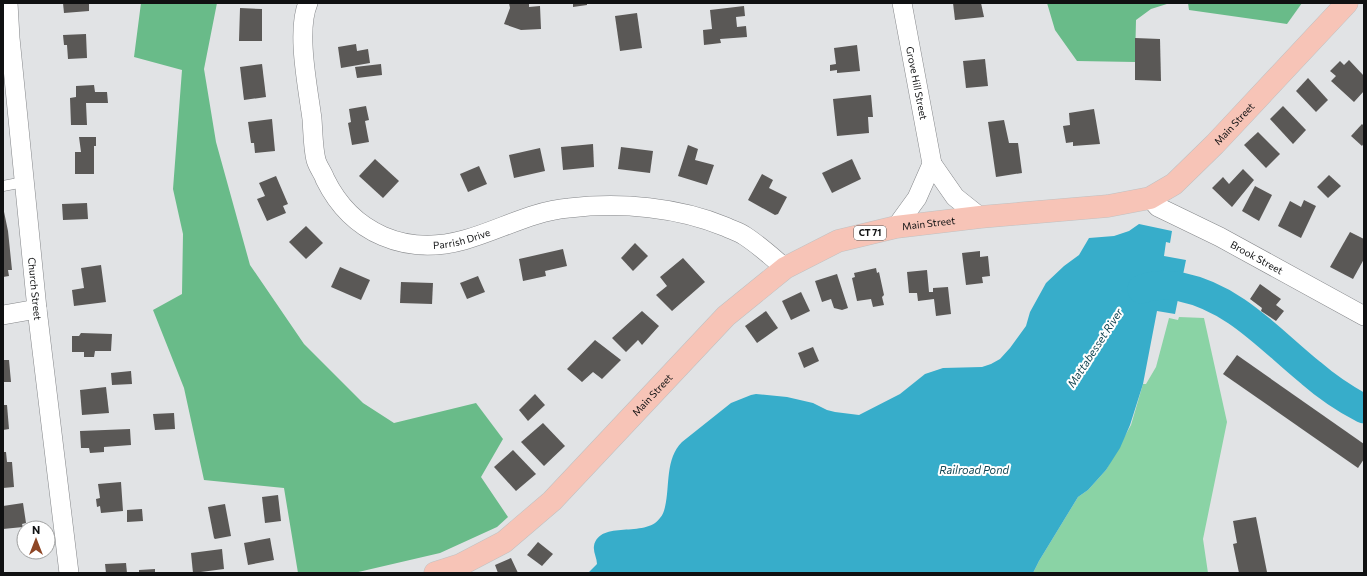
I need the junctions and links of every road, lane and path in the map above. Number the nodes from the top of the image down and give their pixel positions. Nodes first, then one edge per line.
1 (8, 3) edge
2 (308, 3) edge
3 (902, 3) edge
4 (1347, 3) edge
5 (6, 38) edge
6 (932, 164) junction
7 (24, 182) junction
8 (3, 186) edge
9 (1150, 198) junction
10 (980, 217) junction
11 (896, 227) junction
12 (785, 268) junction
13 (37, 309) junction
14 (3, 314) edge
15 (1364, 316) edge
16 (69, 573) edge
17 (435, 573) edge

1 - 5 street, Church Street
2 - 12 street, Parrish Drive
3 - 6 street, Grove Hill Street
4 - 9 main road, Main Street / CT 71
5 - 7 street, Church Street
6 - 10 street, Grove Hill Street
6 - 11 street
7 - 8 lane
7 - 13 street, Church Street
9 - 10 main road, Main Street / CT 71
9 - 15 street, Brook Street
10 - 11 main road, Main Street / CT 71
11 - 12 main road, Main Street / CT 71
12 - 17 main road, Main Street / CT 71
13 - 14 street
13 - 16 street, Church Street

